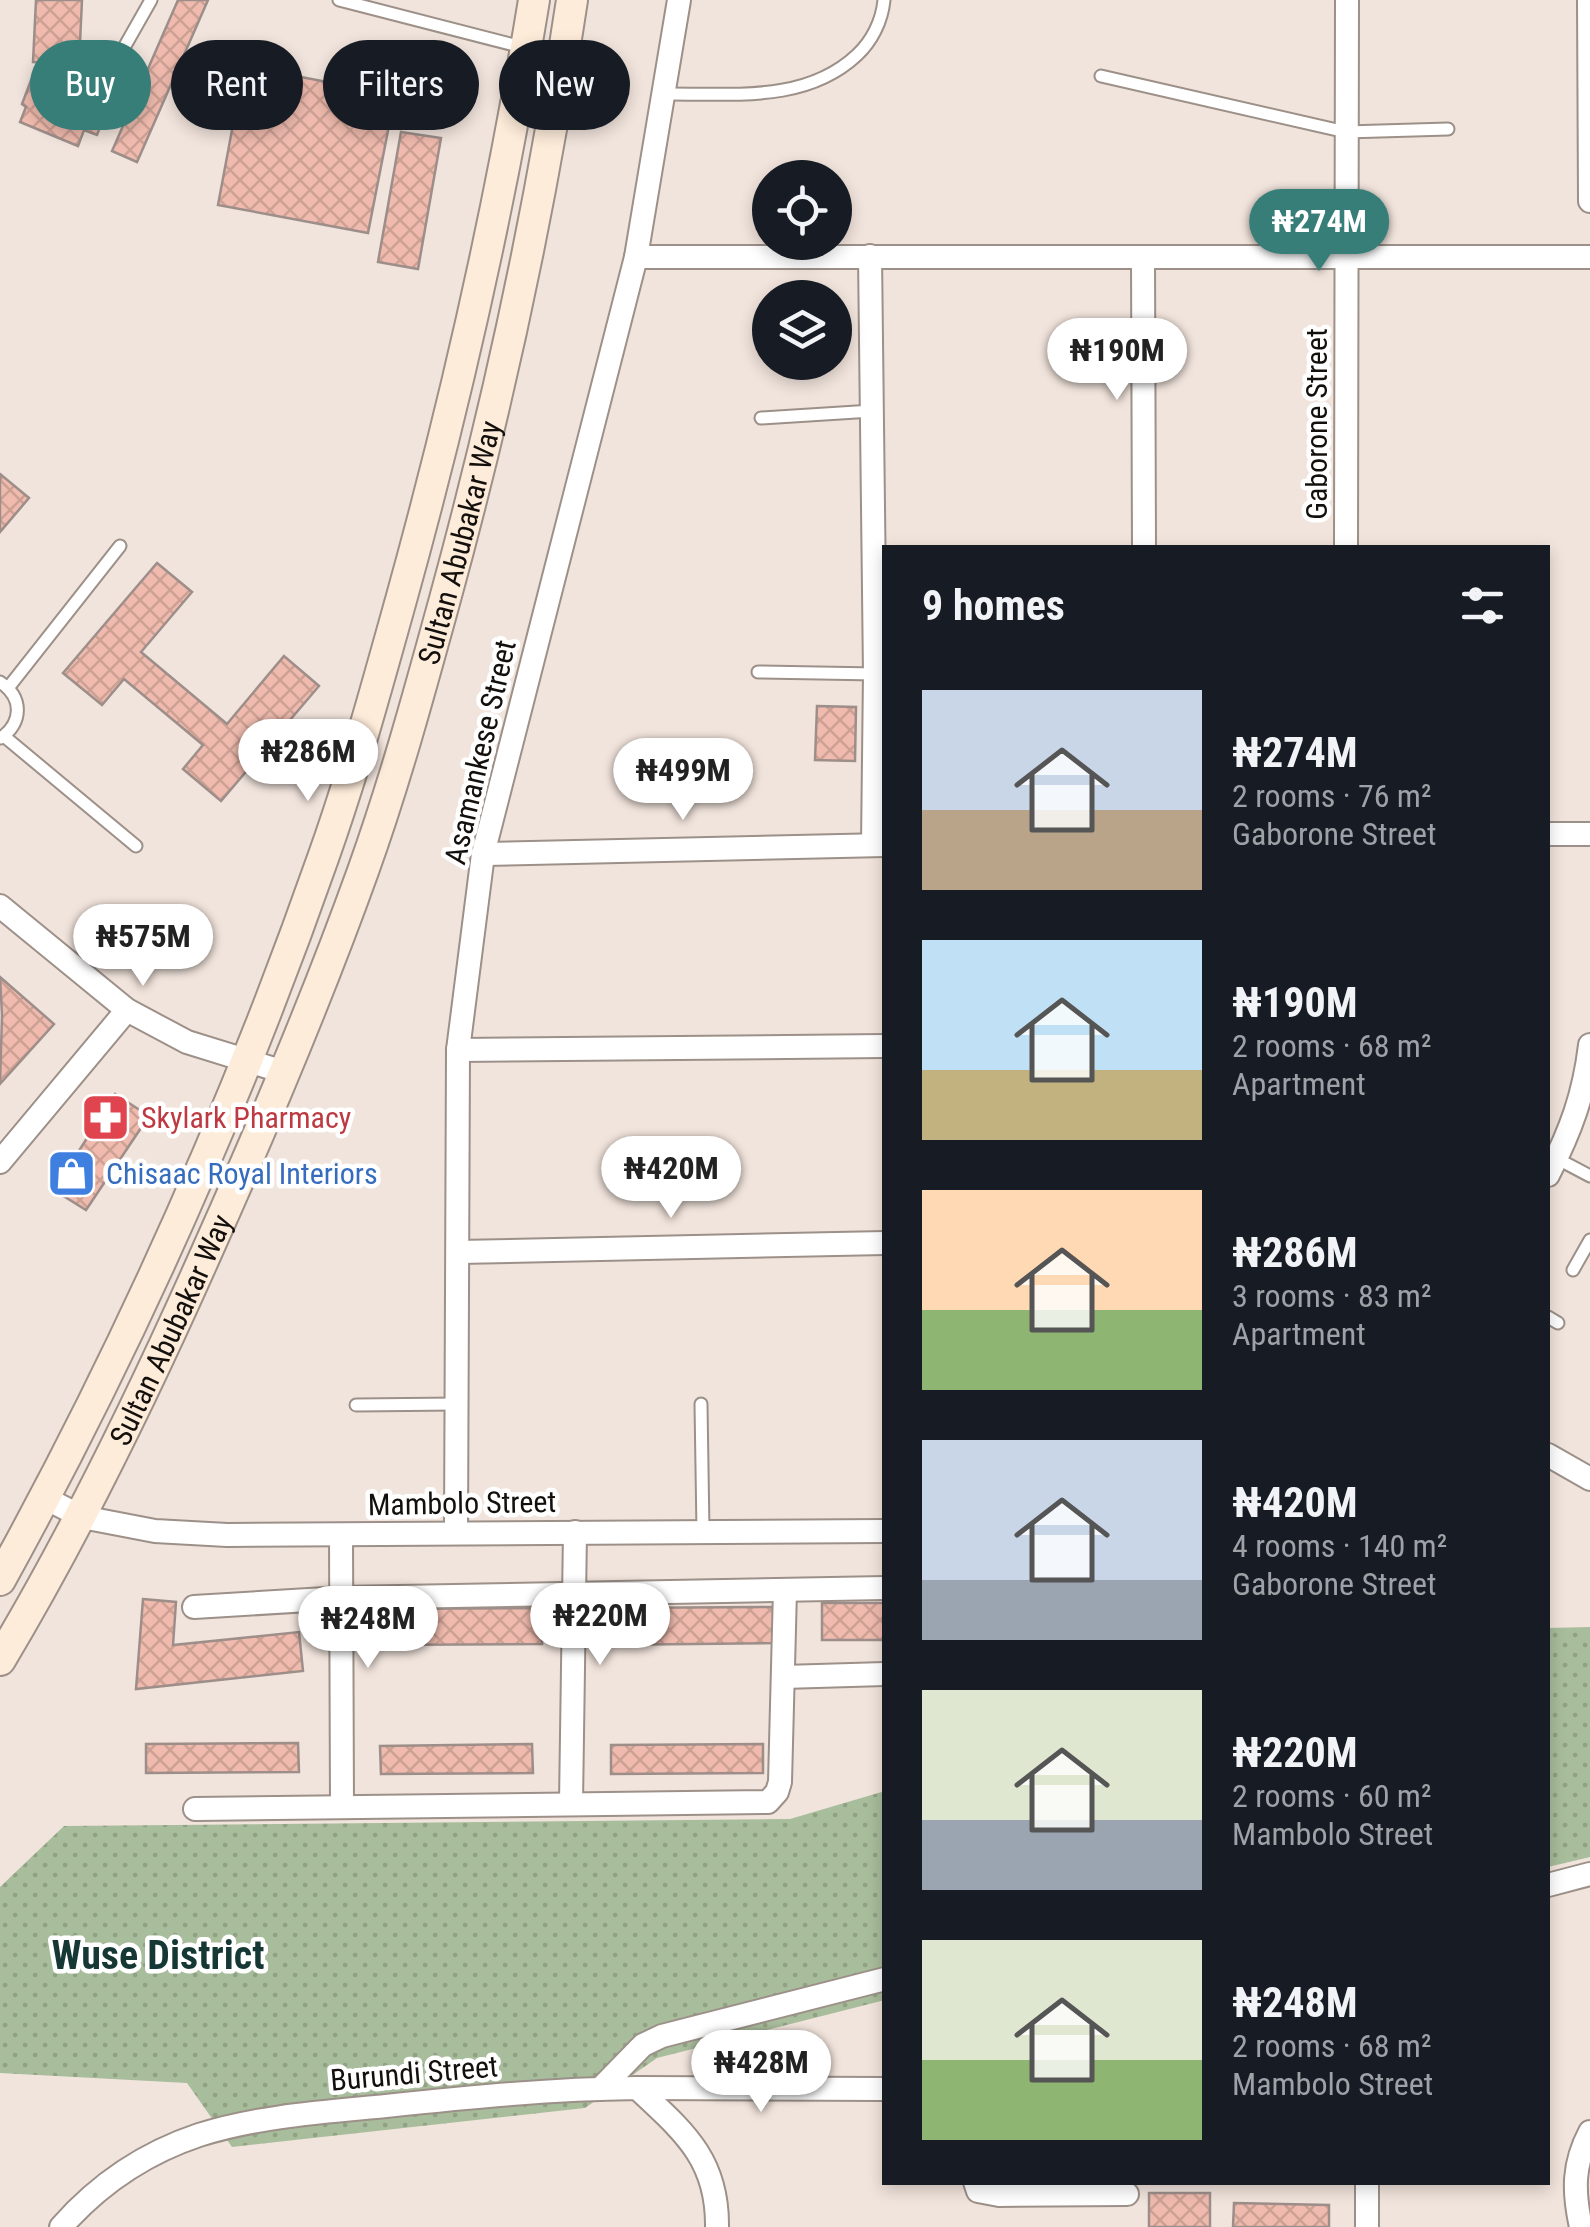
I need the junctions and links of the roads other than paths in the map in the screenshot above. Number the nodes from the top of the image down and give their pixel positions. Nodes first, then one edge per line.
1 (151, 0) edge
2 (534, 0) edge
3 (572, 0) edge
4 (679, 0) edge
5 (884, 0) edge
6 (1347, 0) edge
7 (1589, 0) edge
8 (347, 1) edge
9 (128, 40) edge
10 (527, 40) edge
11 (499, 41) edge
12 (1101, 76) dead end
13 (664, 94) junction
14 (1448, 129) dead end
15 (511, 130) edge
16 (1346, 132) junction
17 (1590, 201) edge
18 (870, 256) junction
19 (636, 257) junction
20 (1142, 257) junction
21 (1346, 257) junction
22 (1590, 257) edge
23 (872, 411) junction
24 (761, 418) dead end
25 (1144, 545) edge
26 (1346, 545) edge
27 (120, 546) dead end
28 (758, 672) dead end
29 (880, 674) edge
30 (4, 685) edge
31 (2, 738) edge
32 (1550, 834) edge
33 (1590, 834) edge
34 (879, 845) edge
35 (136, 846) dead end
36 (483, 854) junction
37 (0, 906) edge
38 (127, 1010) junction
39 (1590, 1045) edge
40 (882, 1046) edge
41 (458, 1050) junction
42 (246, 1061) junction
43 (287, 1074) junction
44 (0, 1162) edge
45 (1552, 1166) edge
46 (1590, 1176) edge
47 (1590, 1240) edge
48 (882, 1242) edge
49 (458, 1252) junction
50 (1573, 1270) dead end
51 (457, 1404) junction
52 (701, 1404) dead end
53 (356, 1405) dead end
54 (1550, 1456) edge
55 (1590, 1479) edge
56 (46, 1498) junction
57 (82, 1517) junction
58 (702, 1531) junction
59 (882, 1531) edge
60 (456, 1532) junction
61 (575, 1532) junction
62 (341, 1535) junction
63 (0, 1580) edge
64 (882, 1588) edge
65 (785, 1590) junction
66 (574, 1594) junction
67 (342, 1598) junction
68 (194, 1607) dead end
69 (0, 1660) edge
70 (882, 1674) edge
71 (783, 1677) junction
72 (571, 1803) junction
73 (194, 1808) dead end
74 (342, 1808) junction
75 (1590, 1874) edge
76 (1550, 1885) edge
77 (882, 1980) edge
78 (601, 2088) junction
79 (637, 2088) junction
80 (882, 2089) edge
81 (1590, 2132) edge
82 (976, 2185) edge
83 (1367, 2185) edge
84 (1127, 2194) dead end
85 (61, 2227) edge
86 (717, 2227) edge
87 (1367, 2227) edge
88 (1581, 2227) edge

1 - 9 lane
2 - 10 main road, Sultan Abubakar Way
3 - 43 main road, Sultan Abubakar Way
4 - 13 street, Asamankese Street
5 - 13 lane
6 - 16 street, Gaborone Street
7 - 17 street
8 - 11 lane
12 - 16 lane
13 - 19 street, Asamankese Street
14 - 16 lane
15 - 42 main road, Sultan Abubakar Way
16 - 21 street, Gaborone Street
18 - 19 street
18 - 20 street
18 - 23 street
19 - 36 street, Asamankese Street
20 - 21 street
20 - 25 street
21 - 22 street
21 - 26 street, Gaborone Street
23 - 24 lane
23 - 29 street
27 - 30 lane
28 - 29 lane
29 - 34 street
30 - 31 lane
31 - 35 lane
32 - 33 street
34 - 36 street
36 - 41 street, Asamankese Street
37 - 38 street
38 - 42 street
38 - 44 street
39 - 45 street
40 - 41 street
41 - 49 street, Asamankese Street
42 - 43 street
42 - 56 main road, Sultan Abubakar Way
43 - 57 main road, Sultan Abubakar Way
45 - 46 lane
47 - 50 lane
48 - 49 street
49 - 51 street, Asamankese Street
51 - 53 lane
51 - 60 street, Asamankese Street
52 - 58 lane
54 - 55 street
56 - 57 street, Mambolo Street
56 - 63 main road, Sultan Abubakar Way
57 - 62 street, Mambolo Street
57 - 69 main road, Sultan Abubakar Way
58 - 59 street, Mambolo Street
58 - 61 street, Mambolo Street
60 - 61 street, Mambolo Street
60 - 62 street, Mambolo Street
61 - 66 street
62 - 67 street
64 - 65 street
65 - 66 street
65 - 71 street
66 - 67 street
66 - 72 street
67 - 68 street
67 - 74 street
70 - 71 street
71 - 72 street
72 - 74 street
73 - 74 street
75 - 76 street
77 - 78 street
78 - 79 street, Burundi Street
78 - 85 street, Burundi Street
79 - 80 street, Burundi Street
79 - 86 street
81 - 88 street
82 - 84 street
83 - 87 street

